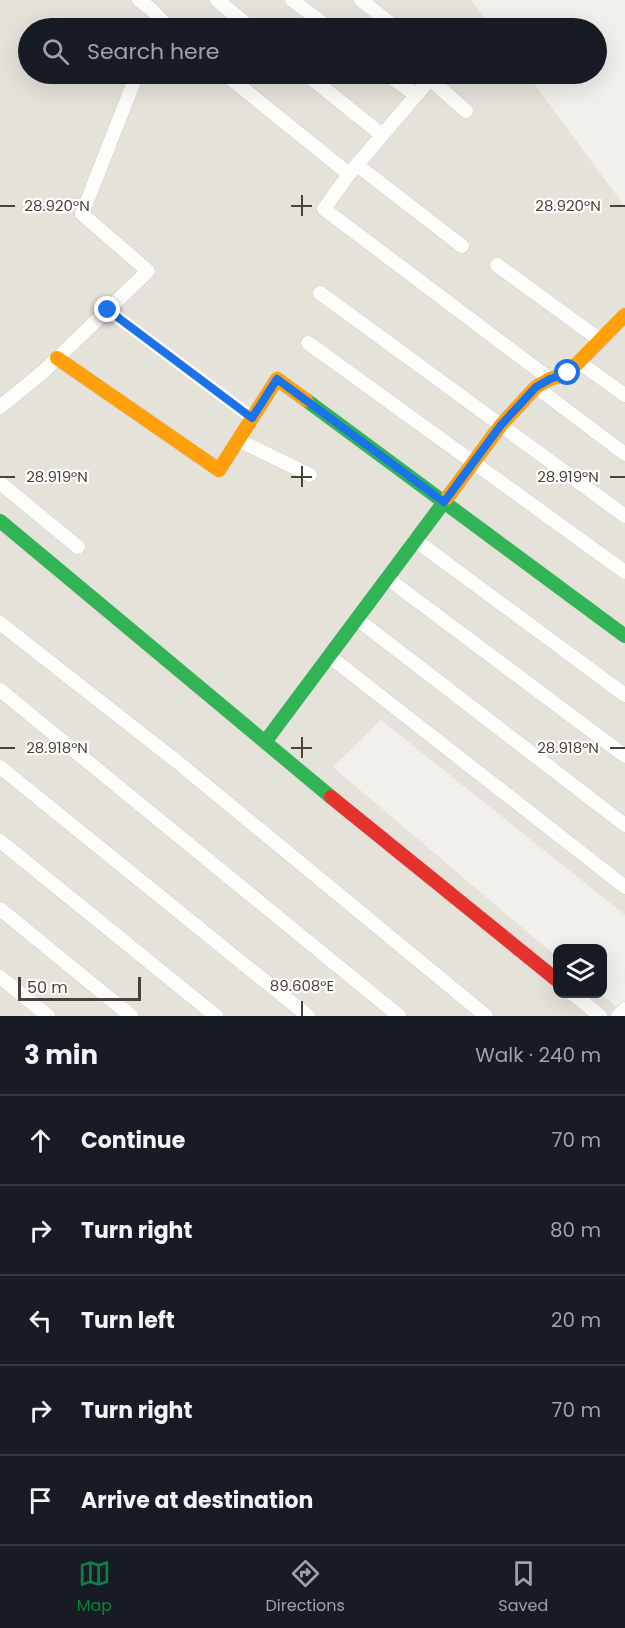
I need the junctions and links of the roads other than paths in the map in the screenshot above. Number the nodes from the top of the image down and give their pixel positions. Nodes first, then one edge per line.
1 (139, 0) edge
2 (217, 0) edge
3 (292, 0) edge
4 (361, 0) edge
5 (159, 18) edge
6 (239, 18) edge
7 (316, 18) edge
8 (384, 18) edge
9 (133, 84) edge
10 (238, 84) edge
11 (318, 84) edge
12 (401, 84) edge
13 (425, 84) edge
14 (440, 84) edge
15 (416, 95) junction
16 (466, 111) dead end
17 (382, 135) junction
18 (353, 169) junction
19 (462, 246) dead end
20 (497, 265) dead end
21 (320, 292) dead end
22 (108, 310) junction
23 (622, 323) edge
24 (600, 340) junction
25 (308, 343) dead end
26 (57, 358) junction
27 (579, 362) junction
28 (550, 379) junction
29 (536, 387) junction
30 (625, 394) edge
31 (0, 407) edge
32 (252, 418) junction
33 (501, 425) junction
34 (238, 440) junction
35 (625, 454) edge
36 (473, 462) junction
37 (310, 475) dead end
38 (0, 483) edge
39 (444, 502) junction
40 (625, 516) edge
41 (0, 521) edge
42 (415, 540) junction
43 (78, 547) dead end
44 (625, 572) edge
45 (387, 578) junction
46 (357, 619) junction
47 (0, 623) edge
48 (625, 636) edge
49 (330, 656) junction
50 (0, 690) edge
51 (625, 695) edge
52 (265, 742) junction
53 (625, 756) edge
54 (0, 767) edge
55 (625, 825) edge
56 (0, 841) edge
57 (625, 887) edge
58 (0, 909) edge
59 (0, 977) edge
60 (553, 977) edge
61 (578, 998) edge
62 (625, 1009) edge
63 (48, 1016) edge
64 (131, 1016) edge
65 (216, 1016) edge
66 (308, 1016) edge
67 (399, 1016) edge
68 (486, 1016) edge
69 (600, 1016) edge
70 (618, 1016) edge

1 - 5 street
2 - 6 street
3 - 7 street
4 - 8 street
9 - 22 street
10 - 18 street
11 - 17 street
12 - 15 street
13 - 15 street
14 - 16 street
15 - 17 street
17 - 18 street
18 - 19 street
18 - 28 street
20 - 24 street
21 - 33 street
22 - 26 street
22 - 32 street
23 - 24 street
24 - 27 street
25 - 36 street
26 - 31 street
26 - 34 street
27 - 28 street
27 - 30 street
28 - 29 street
29 - 33 street
29 - 35 street
32 - 34 street
32 - 39 street
33 - 36 street
33 - 40 street
34 - 37 street
36 - 39 street
36 - 44 street
38 - 43 street
39 - 42 street
39 - 48 street
41 - 52 street
42 - 45 street
42 - 51 street
45 - 46 street
45 - 53 street
46 - 49 street
46 - 55 street
47 - 68 street
49 - 52 street
49 - 57 street
50 - 67 street
52 - 60 street
54 - 66 street
56 - 65 street
58 - 64 street
59 - 63 street
61 - 69 street
62 - 70 street

